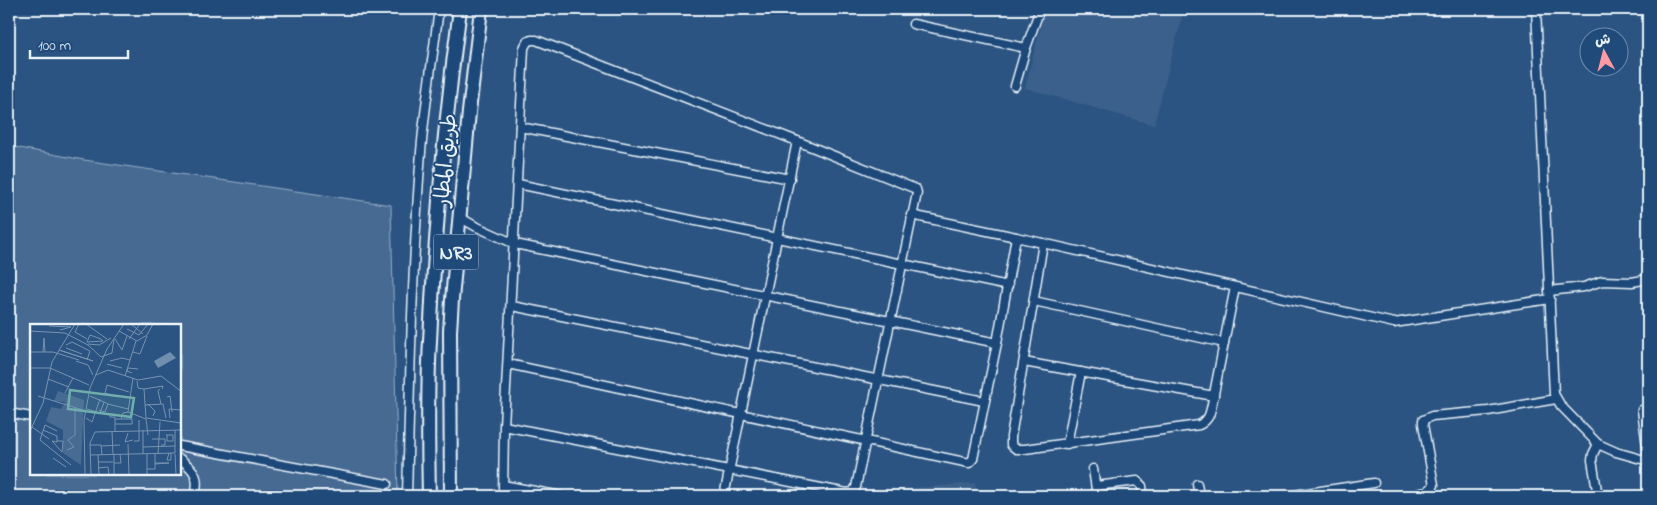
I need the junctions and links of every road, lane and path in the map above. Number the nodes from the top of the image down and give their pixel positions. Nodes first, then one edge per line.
1 (438, 9) edge
2 (460, 9) edge
3 (481, 9) edge
4 (1040, 9) edge
5 (1536, 9) edge
6 (913, 24) dead end
7 (1026, 48) junction
8 (1015, 86) dead end
9 (520, 127) junction
10 (798, 141) junction
11 (790, 179) junction
12 (518, 184) junction
13 (912, 215) junction
14 (459, 217) junction
15 (1016, 237) junction
16 (777, 238) junction
17 (1043, 243) junction
18 (515, 244) junction
19 (901, 264) junction
20 (1648, 279) edge
21 (1008, 286) junction
22 (1235, 287) junction
23 (1550, 295) junction
24 (765, 296) junction
25 (1034, 301) junction
26 (512, 306) junction
27 (890, 321) junction
28 (997, 343) junction
29 (1224, 343) junction
30 (753, 354) junction
31 (1024, 362) junction
32 (508, 364) junction
33 (1080, 372) junction
34 (878, 379) junction
35 (1214, 396) junction
36 (1556, 399) junction
37 (984, 401) junction
38 (1642, 410) dead end
39 (9, 413) edge
40 (741, 414) junction
41 (30, 417) edge
42 (504, 426) junction
43 (866, 441) junction
44 (1067, 444) junction
45 (1598, 444) junction
46 (181, 446) edge
47 (1648, 453) edge
48 (181, 459) edge
49 (1648, 462) edge
50 (730, 469) junction
51 (1093, 469) dead end
52 (1374, 483) dead end
53 (387, 484) dead end
54 (1197, 484) dead end
55 (503, 485) junction
56 (1096, 486) junction
57 (1346, 487) junction
58 (452, 494) edge
59 (195, 496) edge
60 (407, 496) edge
61 (429, 496) edge
62 (503, 496) edge
63 (561, 496) edge
64 (724, 496) edge
65 (1098, 496) edge
66 (1143, 496) edge
67 (1200, 496) edge
68 (1287, 496) edge
69 (1347, 496) edge
70 (1408, 496) edge
71 (1598, 496) edge

1 - 60 street
2 - 61 highway, طريق المطار / NR3
3 - 14 highway, طريق المطار / NR3
4 - 7 street
5 - 23 street
6 - 7 street
7 - 8 street
9 - 10 street
9 - 11 street
9 - 12 street
10 - 11 street
10 - 13 street
11 - 16 street
12 - 16 street
12 - 18 street
13 - 15 street
13 - 19 street
14 - 18 street
14 - 58 highway, طريق المطار / NR3
15 - 17 street
15 - 21 street
16 - 19 street
16 - 24 street
17 - 22 street
17 - 25 street
18 - 24 street
18 - 26 street
19 - 21 street
19 - 27 street
20 - 23 street
21 - 28 street
22 - 23 street
22 - 29 street
23 - 36 street
24 - 27 street
24 - 30 street
25 - 29 street
25 - 31 street
26 - 30 street
26 - 32 street
27 - 28 street
27 - 34 street
28 - 37 street
29 - 35 street
30 - 34 street
30 - 40 street
31 - 33 street
31 - 44 street
32 - 40 street
32 - 42 street
33 - 35 street
33 - 44 street
34 - 37 street
34 - 43 street
35 - 44 street
36 - 45 street
36 - 70 street
37 - 43 street
38 - 47 street
39 - 41 street
40 - 43 street
40 - 50 street
42 - 50 street
42 - 55 street
43 - 50 street
45 - 49 street
45 - 71 street
46 - 53 street
48 - 59 street
50 - 64 street
51 - 56 street
52 - 57 street
54 - 67 street
55 - 62 street
55 - 63 street
56 - 65 street
56 - 66 street
57 - 68 street
57 - 69 street

